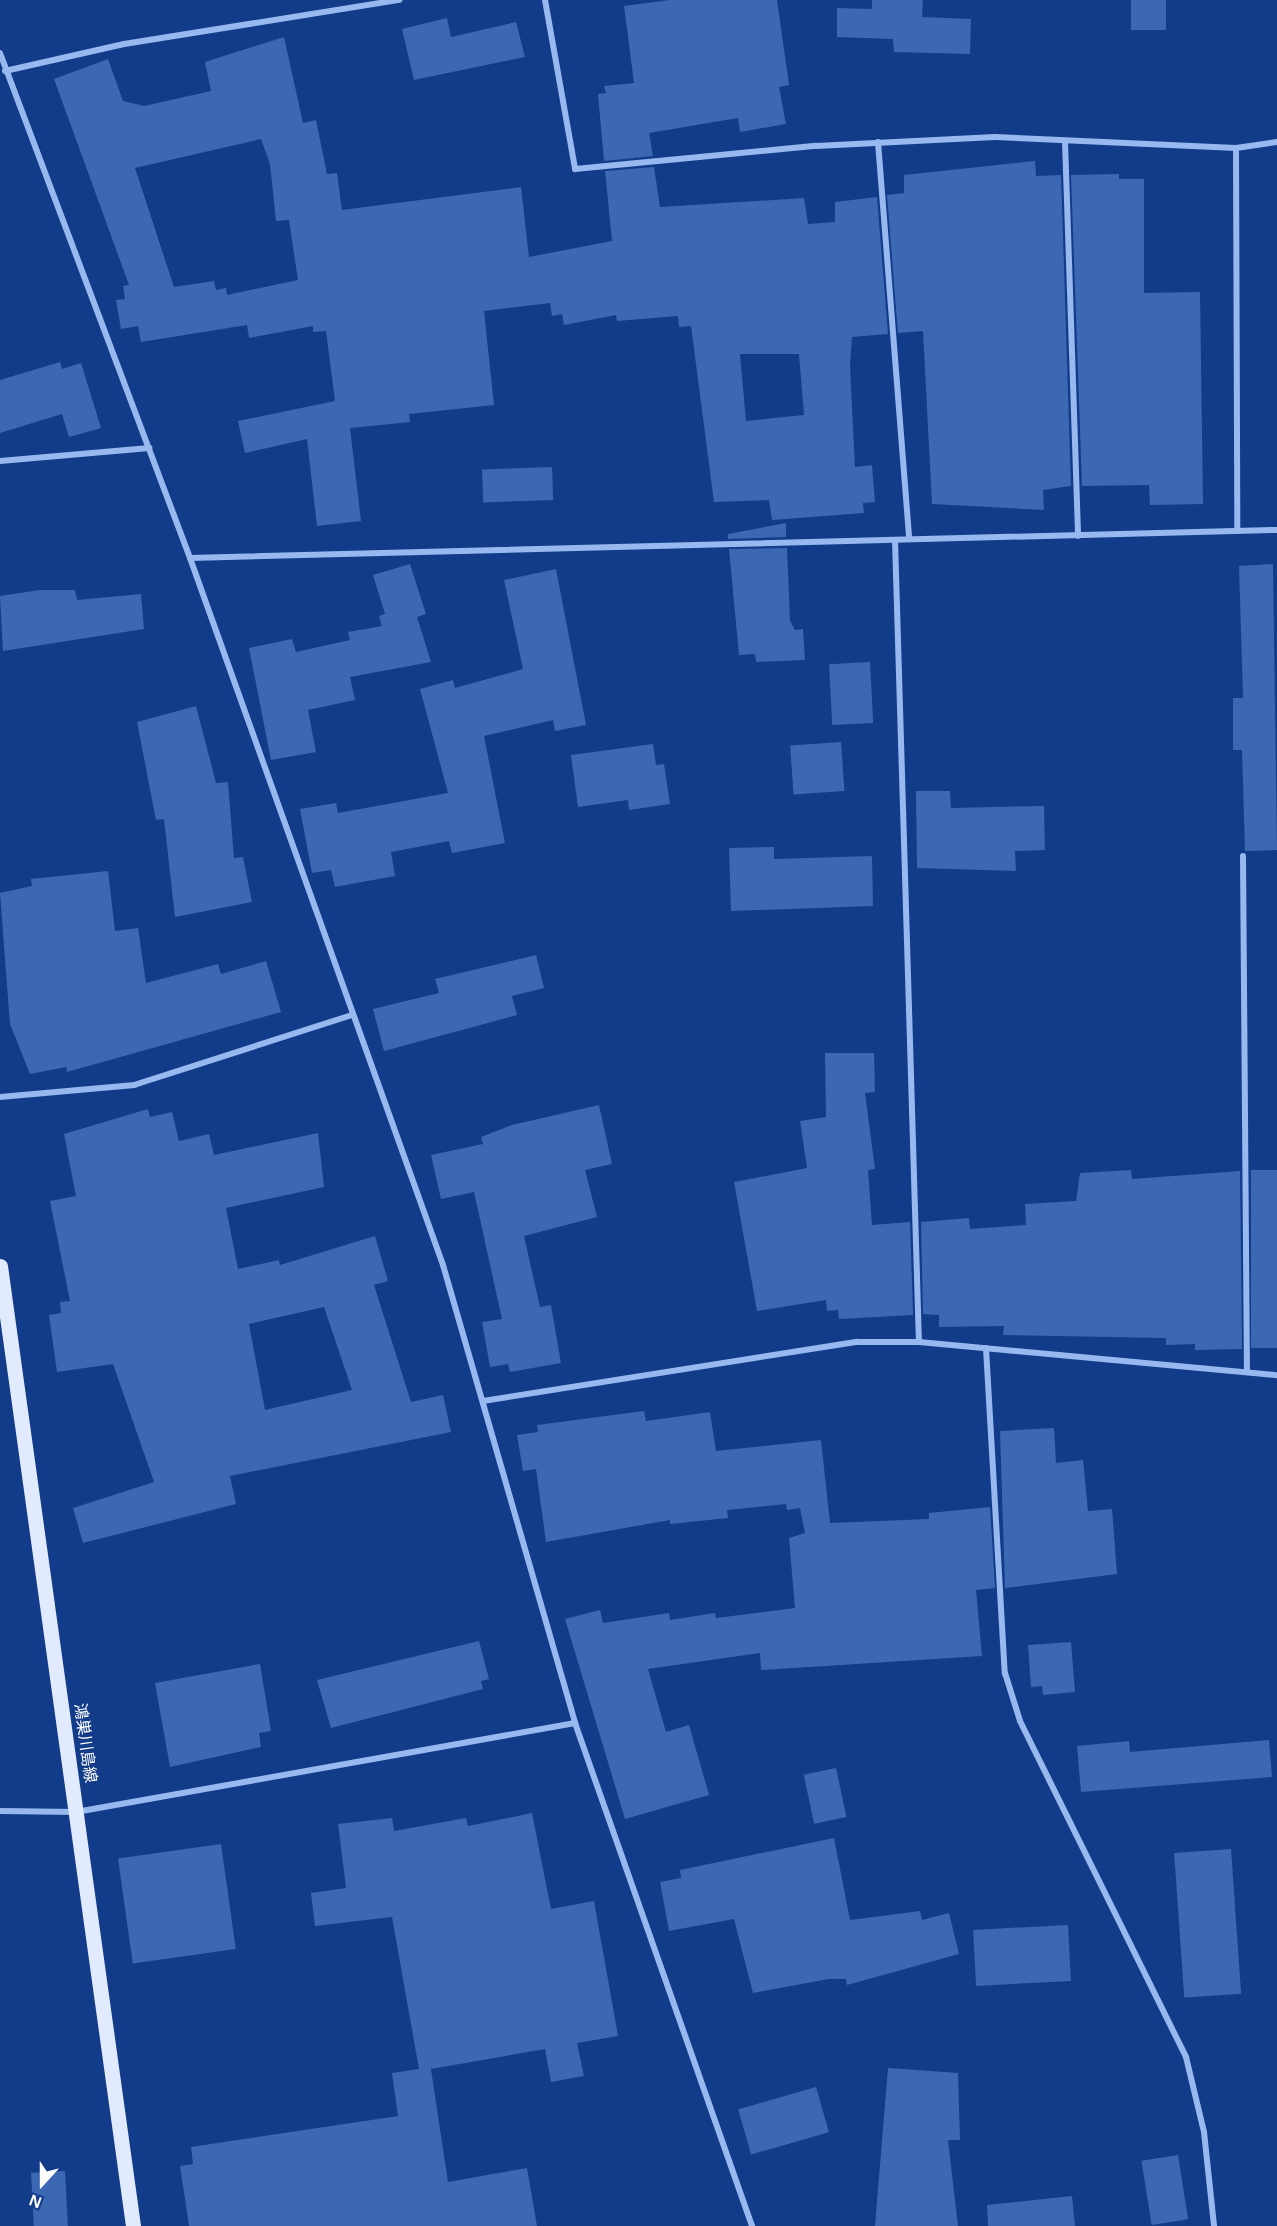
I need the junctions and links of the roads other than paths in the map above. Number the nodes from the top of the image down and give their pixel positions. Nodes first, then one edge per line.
1 (400, 0) edge
2 (545, 0) edge
3 (0, 53) edge
4 (5, 71) junction
5 (1065, 141) junction
6 (1277, 141) edge
7 (878, 142) junction
8 (1236, 148) junction
9 (148, 448) junction
10 (0, 461) edge
11 (1237, 529) junction
12 (1277, 530) edge
13 (1078, 536) junction
14 (909, 539) junction
15 (895, 540) junction
16 (190, 558) junction
17 (1243, 856) dead end
18 (352, 1015) junction
19 (0, 1097) edge
20 (0, 1266) edge
21 (919, 1342) junction
22 (986, 1348) junction
23 (1246, 1372) junction
24 (1277, 1375) edge
25 (483, 1401) junction
26 (575, 1723) junction
27 (0, 1810) edge
28 (76, 1812) junction
29 (133, 2226) edge
30 (752, 2226) edge
31 (1214, 2226) edge

1 - 4 street
2 - 7 street
3 - 4 street
4 - 9 street
5 - 7 street
5 - 8 street
5 - 13 street
6 - 8 street
7 - 14 street
8 - 11 street
9 - 10 street
9 - 16 street
11 - 12 street
11 - 13 street
13 - 14 street
14 - 15 street
15 - 16 street
15 - 21 street
16 - 18 street
17 - 23 street
18 - 19 street
18 - 25 street
20 - 28 main road, 鴻巣川島線
21 - 22 street
21 - 25 street
22 - 23 street
22 - 31 street
23 - 24 street
25 - 26 street
26 - 28 street
26 - 30 street
27 - 28 street
28 - 29 main road, 鴻巣川島線

